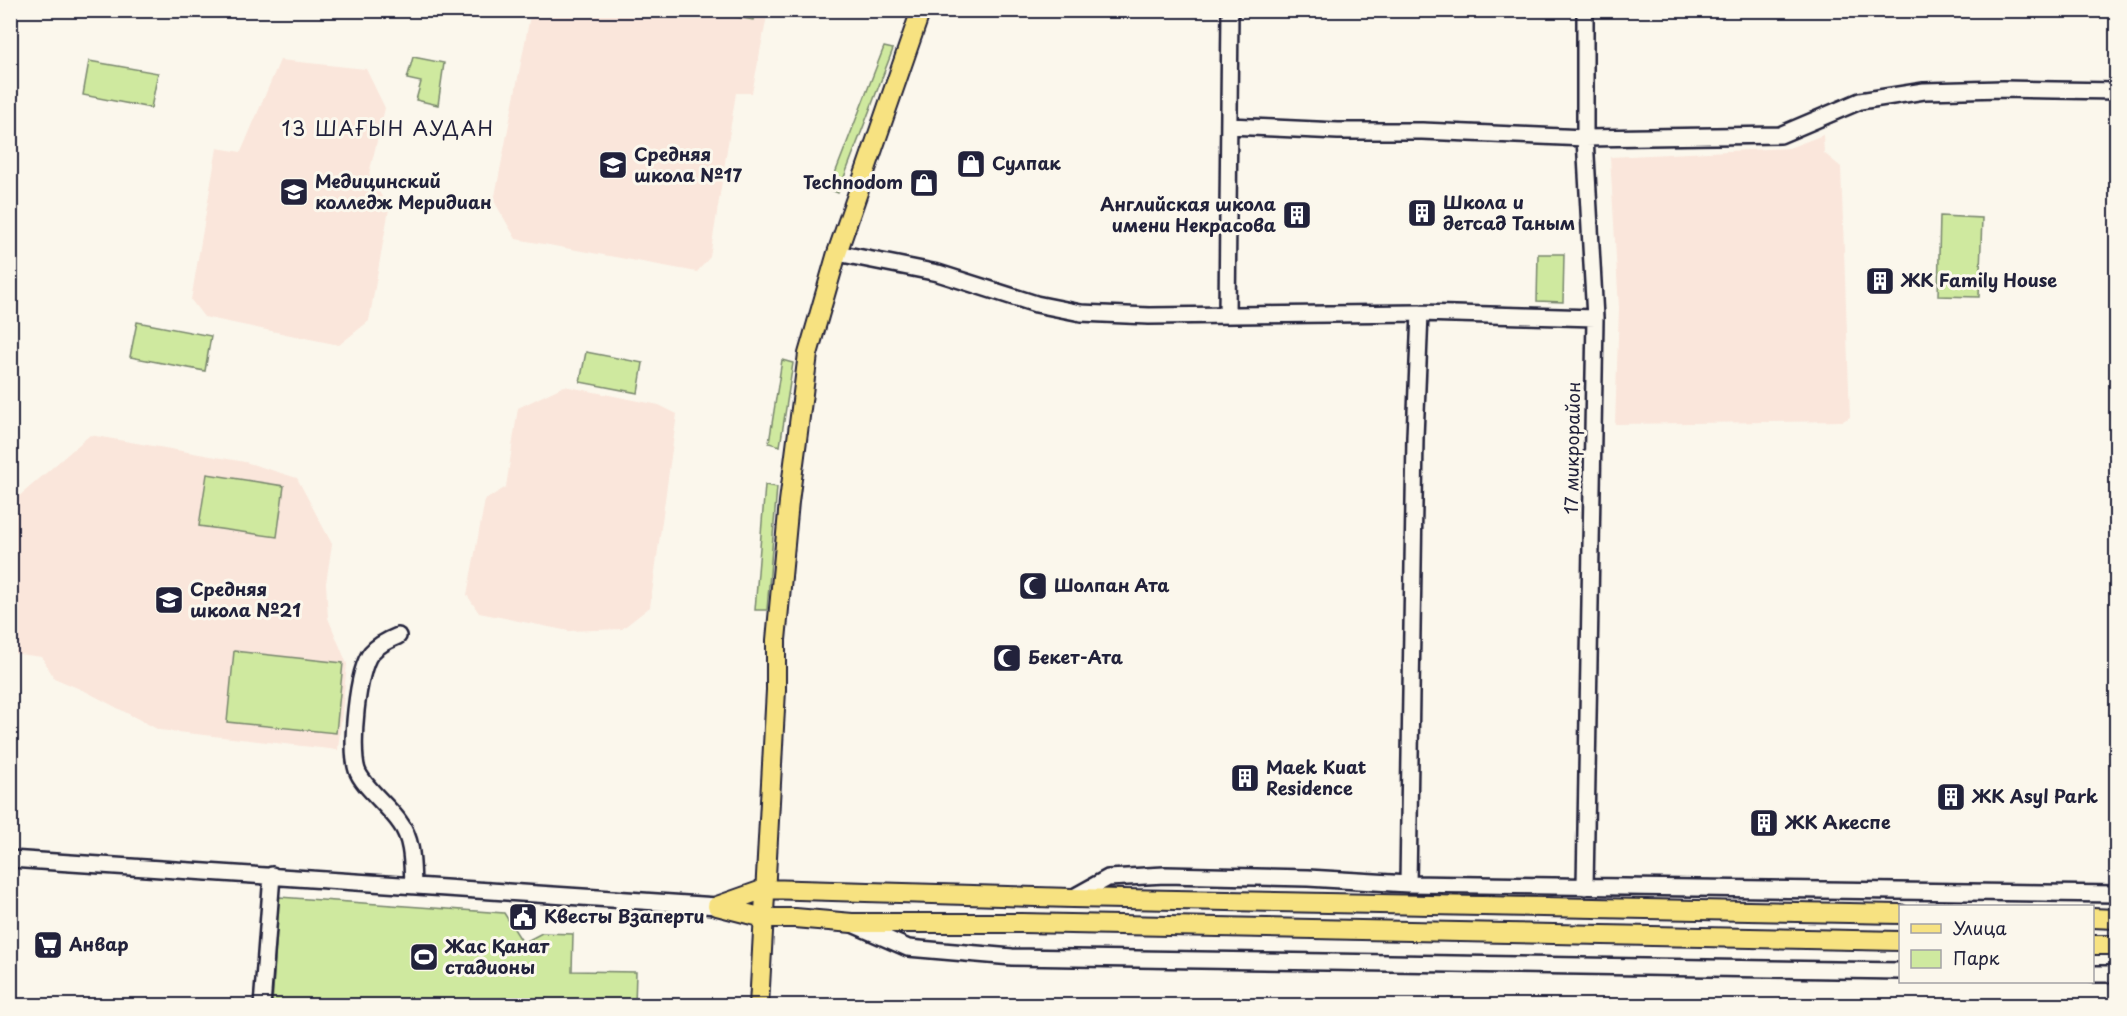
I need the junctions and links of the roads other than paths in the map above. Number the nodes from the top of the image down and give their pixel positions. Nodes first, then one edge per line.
1 (921, 10) edge
2 (1230, 10) edge
3 (1585, 10) edge
4 (2116, 91) edge
5 (1229, 126) junction
6 (1586, 138) junction
7 (837, 253) junction
8 (1420, 313) junction
9 (1227, 315) junction
10 (1595, 318) junction
11 (398, 636) dead end
12 (10, 859) edge
13 (272, 875) junction
14 (1408, 884) junction
15 (413, 885) junction
16 (1585, 886) junction
17 (765, 889) junction
18 (2116, 894) edge
19 (1072, 898) junction
20 (717, 906) junction
21 (1671, 910) junction
22 (1899, 914) edge
23 (764, 918) junction
24 (2094, 918) edge
25 (2116, 919) edge
26 (852, 923) junction
27 (1671, 936) junction
28 (1899, 941) edge
29 (2094, 945) edge
30 (2116, 945) edge
31 (1899, 971) edge
32 (2094, 974) edge
33 (2116, 974) edge
34 (262, 1005) edge
35 (759, 1005) edge

1 - 7 main road
2 - 5 street
3 - 6 street, 17 микрорайон
4 - 6 street
5 - 6 street
5 - 9 street
6 - 10 street, 17 микрорайон
7 - 9 street
7 - 17 main road
8 - 9 street
8 - 10 street
8 - 14 street
10 - 16 street, 17 микрорайон
11 - 15 street
12 - 13 street
13 - 15 street
13 - 34 street
14 - 16 street
14 - 19 street
15 - 20 street
16 - 18 street
17 - 19 main road
17 - 20 main road
17 - 23 main road
19 - 21 main road
20 - 23 main road
21 - 22 main road
21 - 27 main road
23 - 26 main road
23 - 35 main road
24 - 25 main road
26 - 27 main road
26 - 31 street
27 - 28 main road
29 - 30 main road
32 - 33 street

